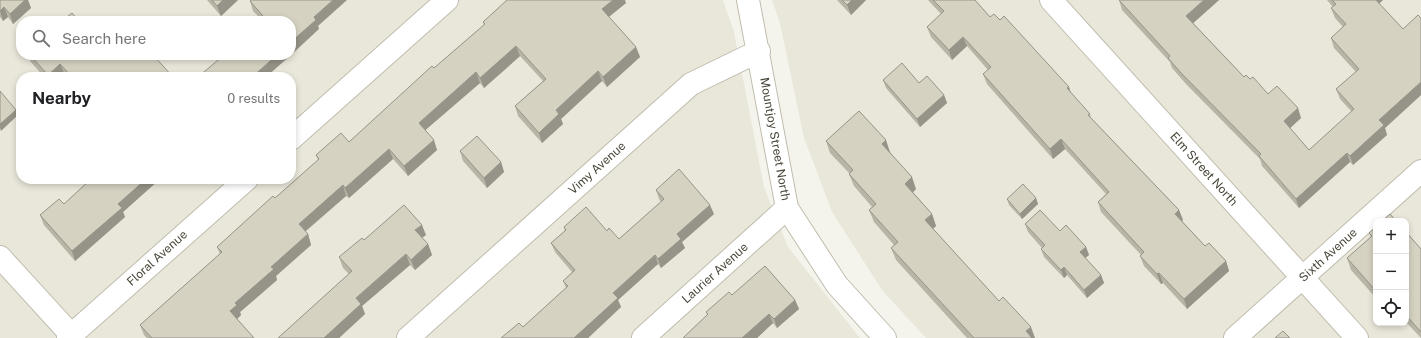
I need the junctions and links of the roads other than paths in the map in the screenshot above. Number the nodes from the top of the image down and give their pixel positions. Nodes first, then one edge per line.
1 (448, 0) edge
2 (748, 0) edge
3 (1051, 0) edge
4 (759, 51) junction
5 (296, 136) edge
6 (1421, 171) edge
7 (241, 184) edge
8 (787, 208) junction
9 (0, 257) edge
10 (1302, 278) junction
11 (71, 337) edge
12 (408, 338) edge
13 (643, 338) edge
14 (886, 338) edge
15 (1236, 338) edge
16 (1357, 338) edge

1 - 5 street
2 - 4 street
3 - 10 street, Elm Street North
4 - 8 street, Mountjoy Street North
4 - 12 street, Vimy Avenue
6 - 10 street, Sixth Avenue
7 - 11 street, Floral Avenue
8 - 13 street, Laurier Avenue
8 - 14 street, Mountjoy Street North
9 - 11 street
10 - 15 street, Sixth Avenue
10 - 16 street, Elm Street North

